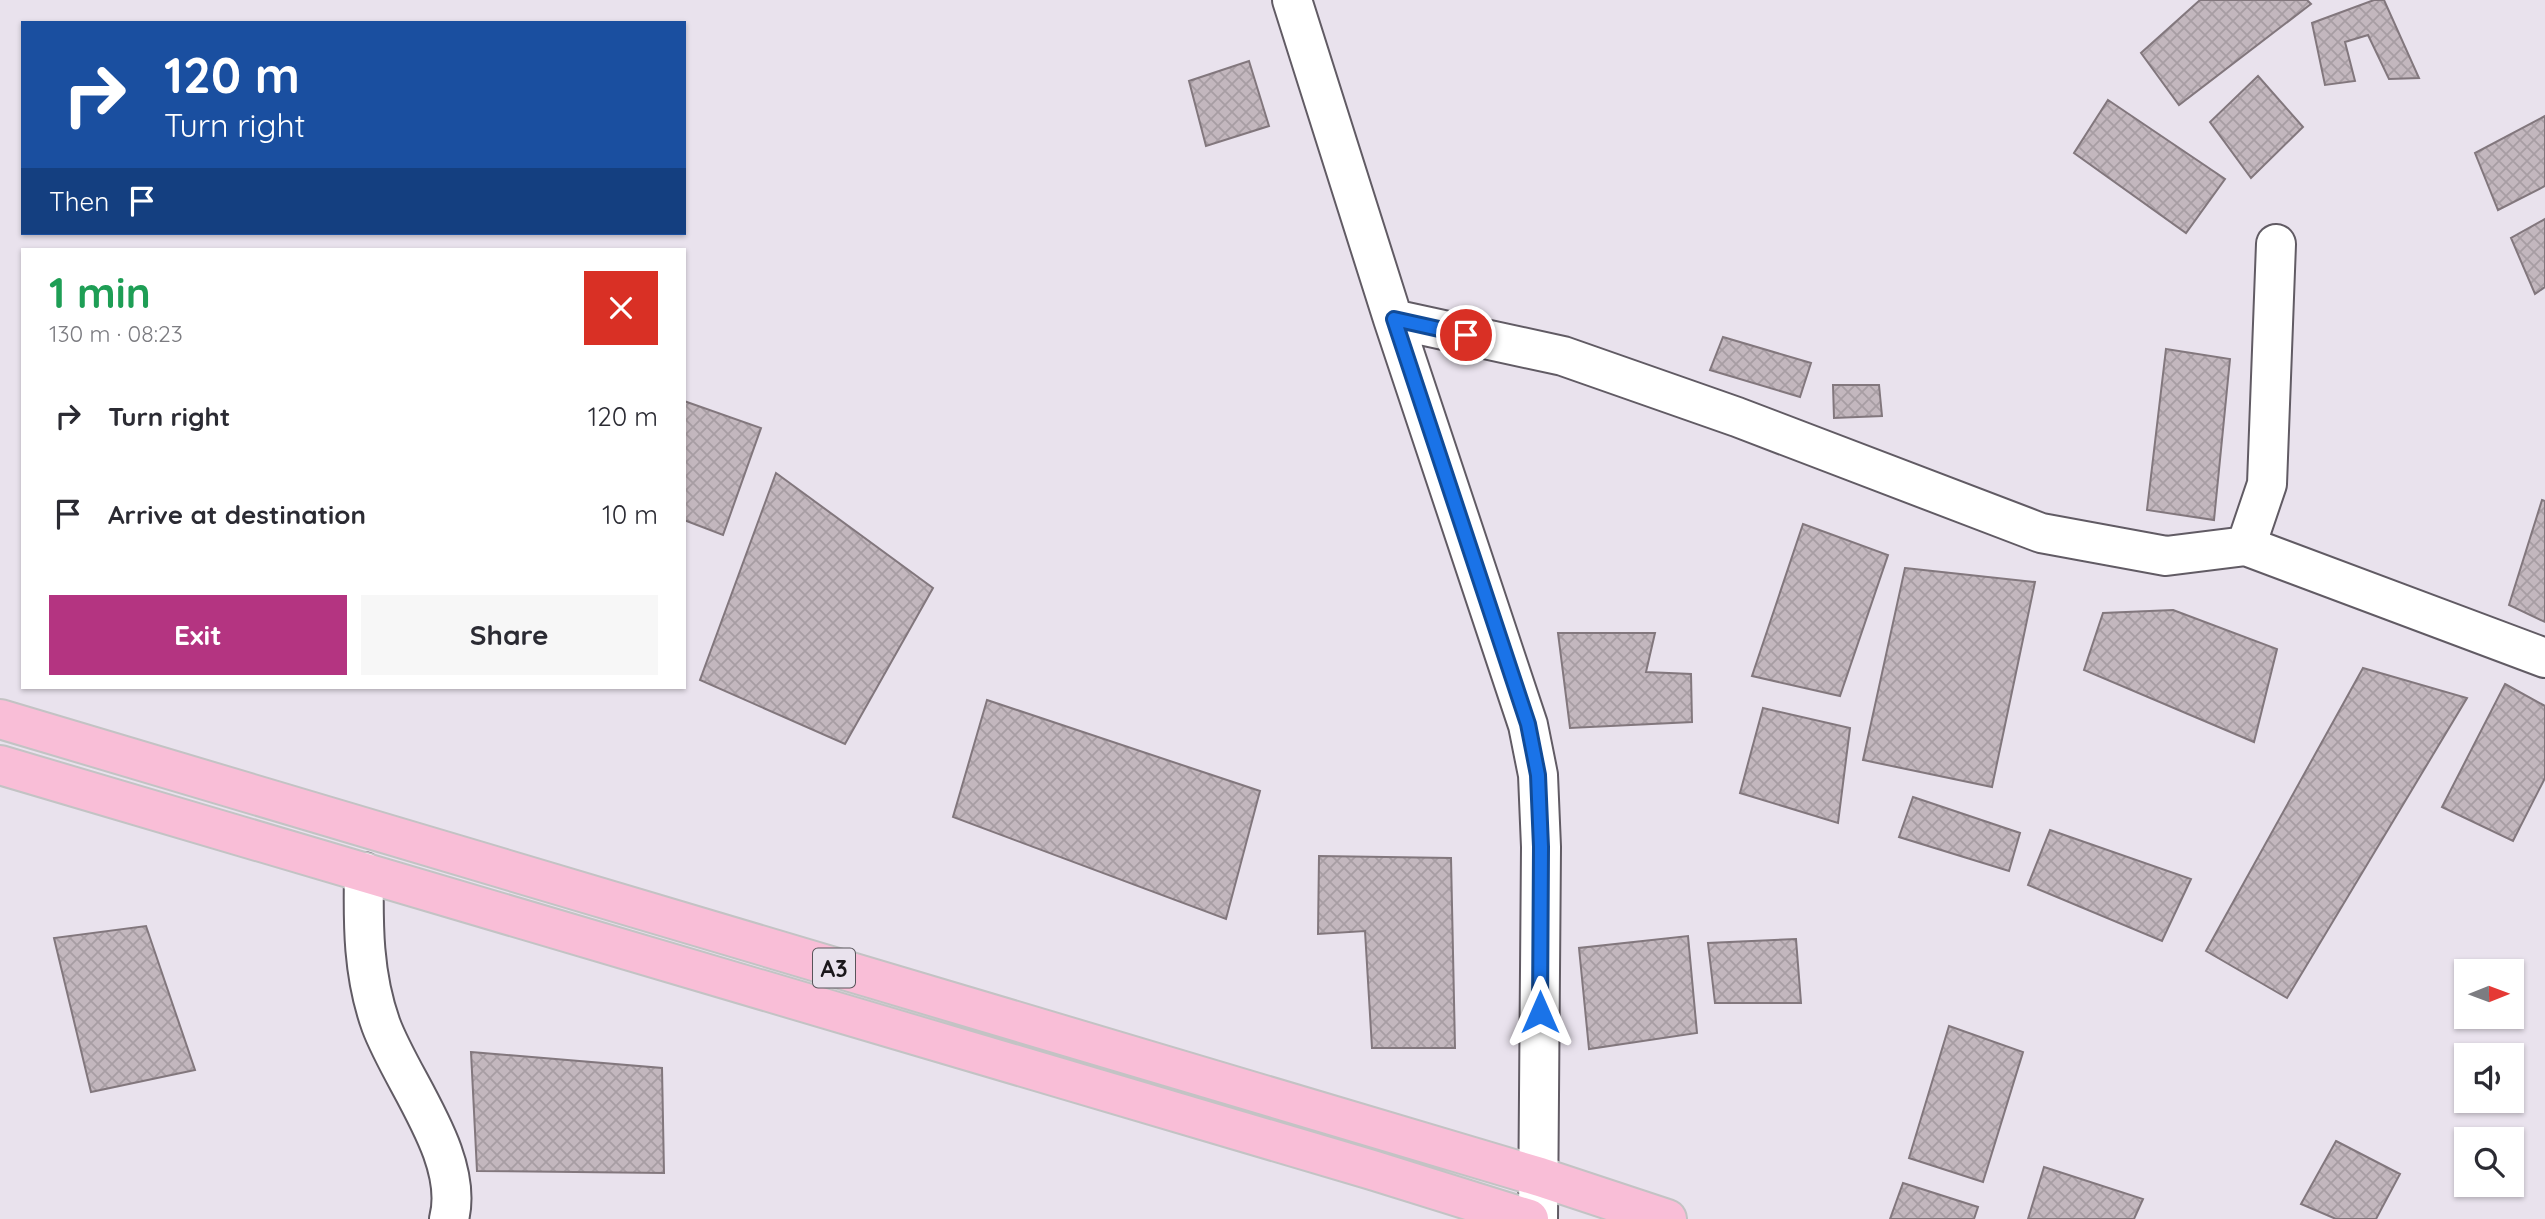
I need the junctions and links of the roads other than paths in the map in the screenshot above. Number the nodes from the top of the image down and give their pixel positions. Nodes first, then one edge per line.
1 (1292, 0) edge
2 (2276, 244) dead end
3 (1394, 319) junction
4 (2246, 546) junction
5 (2545, 658) edge
6 (0, 719) edge
7 (0, 765) edge
8 (364, 872) junction
9 (1540, 1177) junction
10 (449, 1219) edge
11 (1529, 1219) edge
12 (1538, 1219) edge
13 (1667, 1219) edge

1 - 3 street
2 - 4 street
3 - 4 street
3 - 9 street
4 - 5 street
6 - 9 main road, A3
7 - 8 main road, A3
8 - 10 street
8 - 11 main road, A3
9 - 12 street
9 - 13 main road, A3

